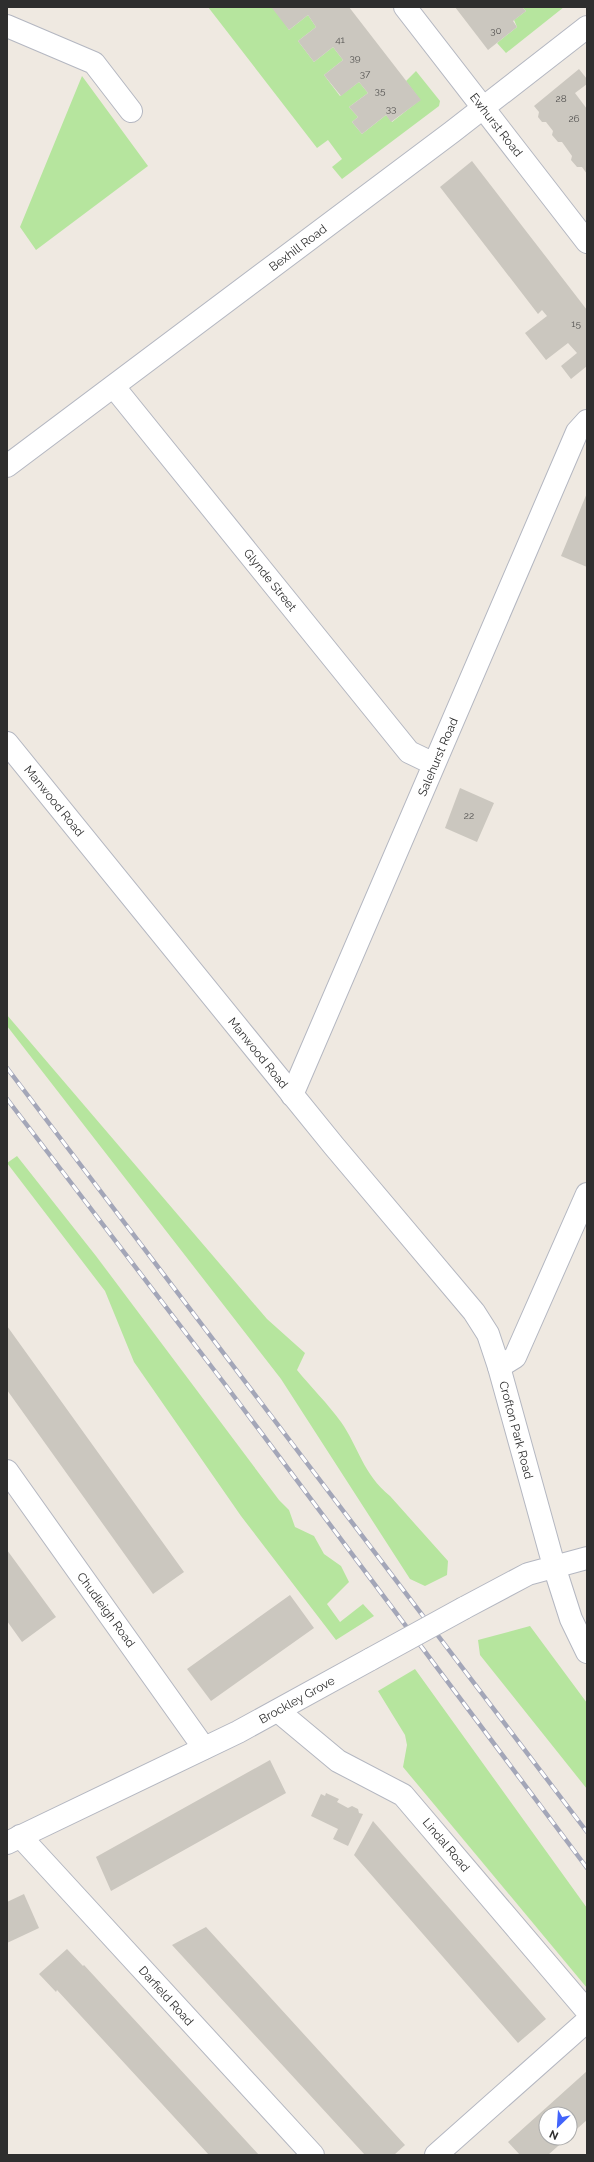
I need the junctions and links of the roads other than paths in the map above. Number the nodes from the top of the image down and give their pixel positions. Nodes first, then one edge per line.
1 (405, 7) edge
2 (7, 26) edge
3 (587, 27) edge
4 (483, 108) junction
5 (130, 112) dead end
6 (587, 242) edge
7 (114, 387) junction
8 (587, 421) edge
9 (7, 466) edge
10 (7, 743) edge
11 (434, 764) junction
12 (292, 1095) junction
13 (587, 1194) edge
14 (499, 1367) junction
15 (7, 1472) edge
16 (587, 1558) edge
17 (554, 1566) junction
18 (587, 1652) edge
19 (278, 1711) junction
20 (204, 1748) junction
21 (14, 1840) edge
22 (587, 2011) edge
23 (587, 2021) edge
24 (313, 2155) edge
25 (436, 2155) edge

1 - 4 street, Ewhurst Road
2 - 5 street
3 - 4 street, Bexhill Road
4 - 6 street, Ewhurst Road
4 - 7 street, Bexhill Road
7 - 9 street, Bexhill Road
7 - 11 street, Glynde Street
8 - 11 street, Salehurst Road
10 - 12 street, Manwood Road
11 - 12 street, Salehurst Road
12 - 14 street, Manwood Road
13 - 14 street, Crofton Park Road
14 - 17 street, Crofton Park Road
15 - 20 street, Chudleigh Road
16 - 17 street, Brockley Grove
17 - 18 street, Crofton Park Road
17 - 19 street, Brockley Grove, bridge
19 - 20 street, Brockley Grove
19 - 22 street, Lindal Road
20 - 21 street, Brockley Grove
21 - 24 street, Darfield Road
23 - 25 street

